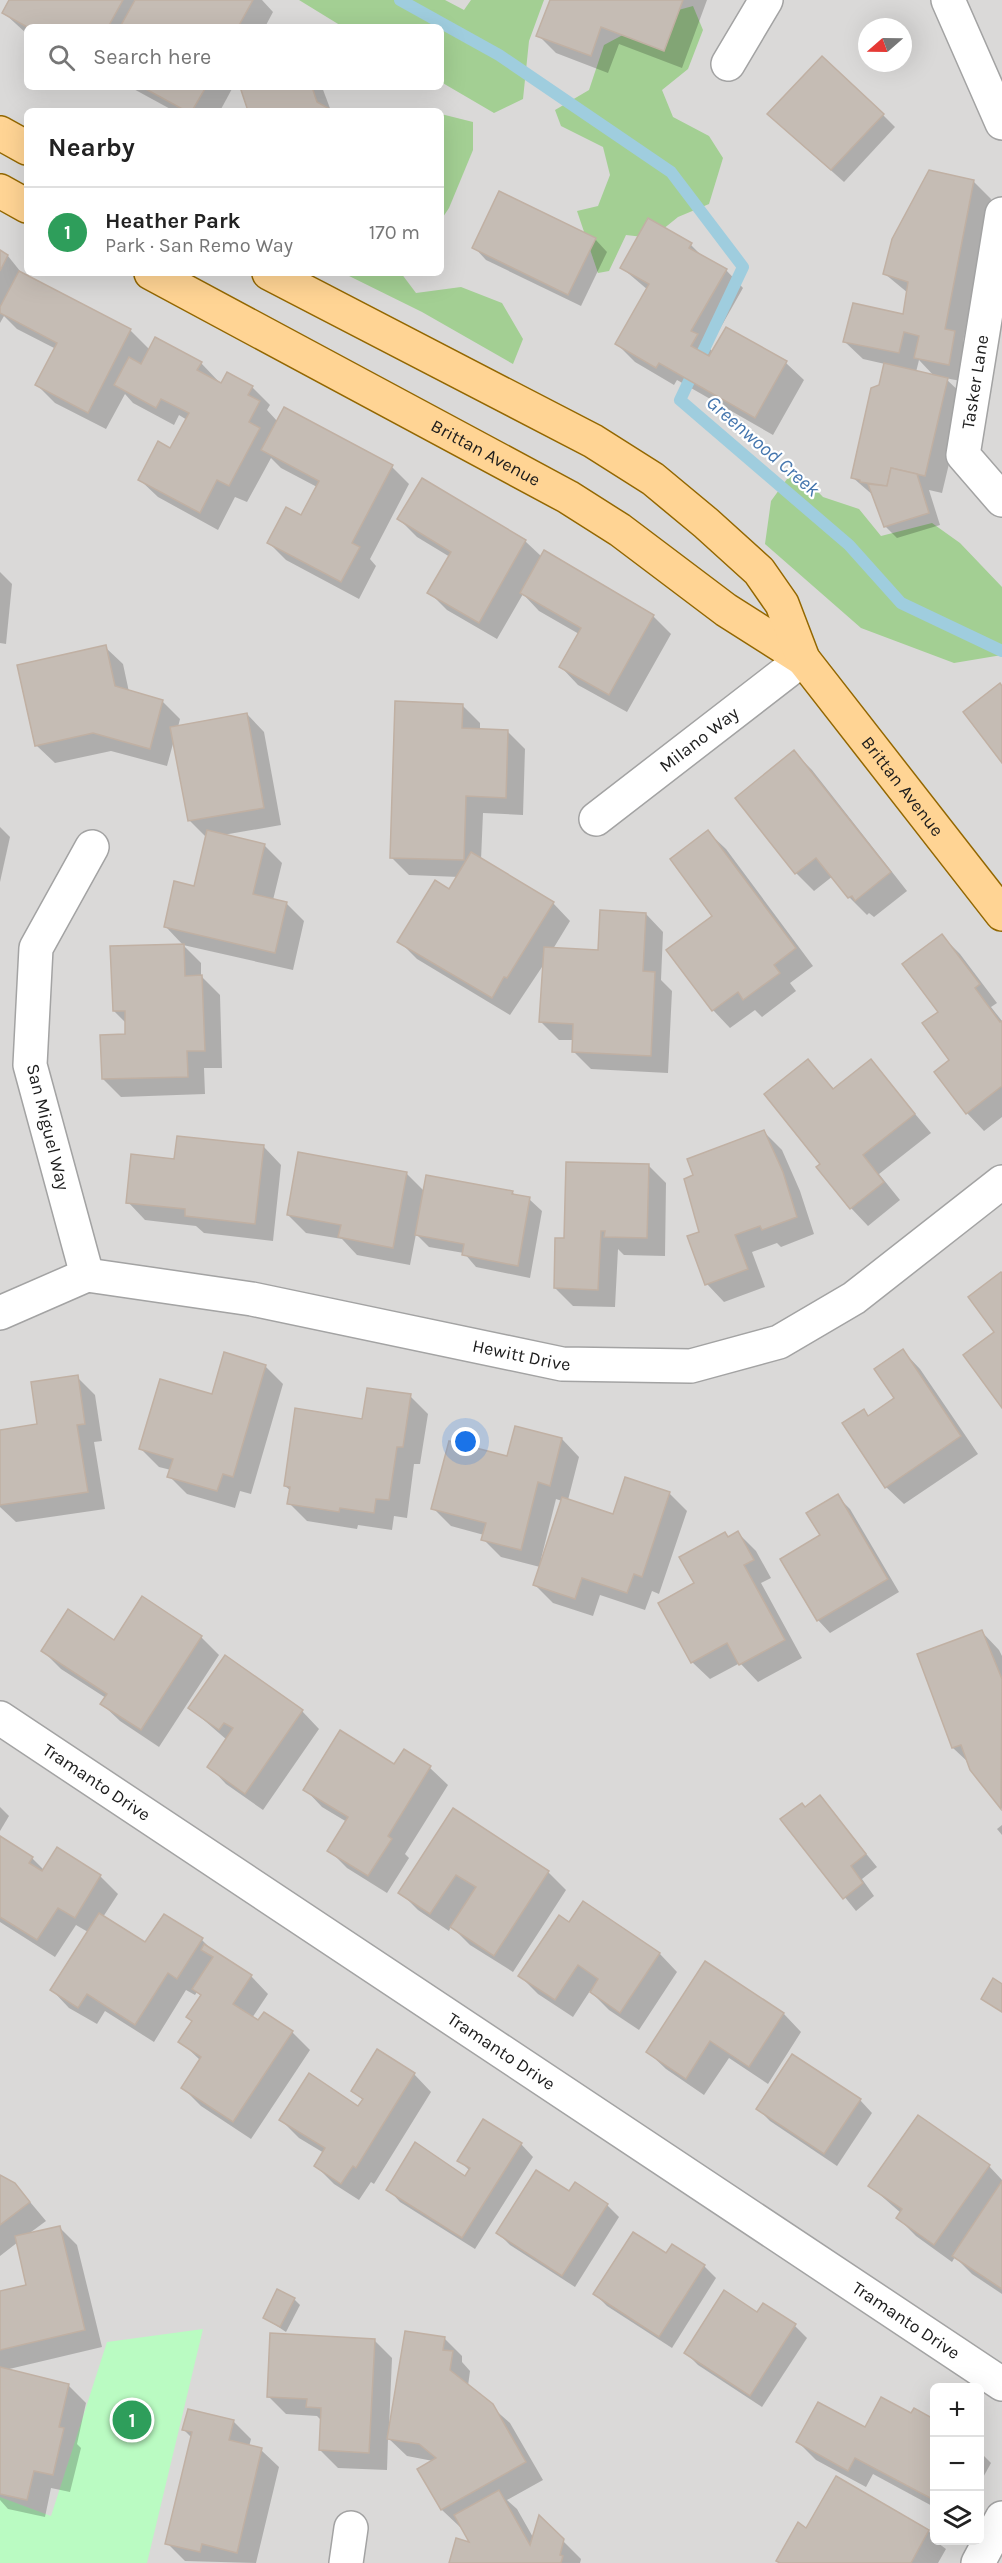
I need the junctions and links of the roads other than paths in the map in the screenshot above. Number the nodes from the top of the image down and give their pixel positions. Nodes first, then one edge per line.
1 (766, 0) edge
2 (948, 0) edge
3 (728, 64) dead end
4 (1002, 123) edge
5 (0, 134) edge
6 (24, 146) edge
7 (0, 191) edge
8 (24, 204) edge
9 (1002, 214) edge
10 (157, 276) edge
11 (275, 276) edge
12 (1002, 500) edge
13 (803, 659) junction
14 (596, 819) dead end
15 (92, 847) dead end
16 (1002, 914) edge
17 (1002, 1182) edge
18 (87, 1275) junction
19 (0, 1313) edge
20 (0, 1718) edge
21 (1002, 2384) edge
22 (1002, 2518) edge
23 (351, 2528) dead end
24 (346, 2563) edge
25 (978, 2563) edge

1 - 3 street
2 - 4 street
5 - 6 main road
7 - 8 main road
9 - 12 street, Tasker Lane
10 - 13 main road, Brittan Avenue
11 - 13 main road, Brittan Avenue
13 - 14 street, Milano Way
13 - 16 main road, Brittan Avenue
15 - 18 street, San Miguel Way
17 - 18 street, Hewitt Drive
18 - 19 street
20 - 21 street, Tramanto Drive
22 - 25 street
23 - 24 street

